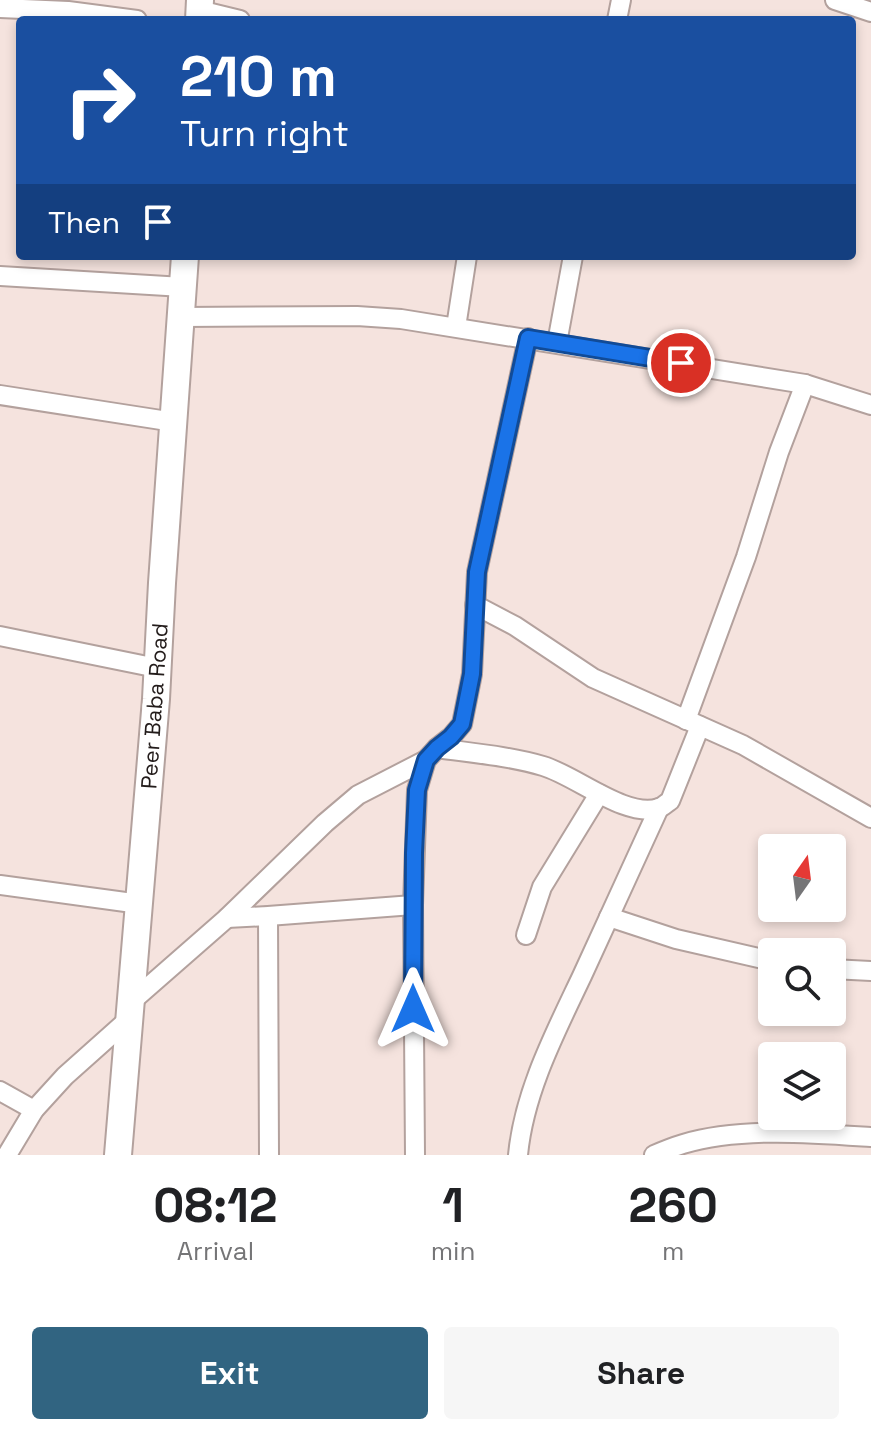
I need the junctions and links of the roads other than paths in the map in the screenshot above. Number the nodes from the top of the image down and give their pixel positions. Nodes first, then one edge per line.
1 (835, 0) edge
2 (0, 8) edge
3 (200, 10) edge
4 (871, 12) edge
5 (106, 16) edge
6 (224, 16) edge
7 (185, 260) edge
8 (466, 260) edge
9 (572, 260) edge
10 (0, 276) edge
11 (183, 287) junction
12 (181, 317) junction
13 (456, 327) junction
14 (528, 338) junction
15 (557, 343) junction
16 (805, 384) junction
17 (0, 395) edge
18 (871, 405) edge
19 (174, 422) junction
20 (475, 605) junction
21 (0, 636) edge
22 (157, 668) junction
23 (693, 723) junction
24 (432, 754) junction
25 (599, 794) junction
26 (659, 808) junction
27 (871, 818) edge
28 (0, 885) edge
29 (140, 904) junction
30 (413, 905) junction
31 (268, 916) junction
32 (609, 917) junction
33 (227, 918) junction
34 (526, 935) dead end
35 (758, 958) edge
36 (846, 970) edge
37 (871, 971) edge
38 (131, 1010) junction
39 (0, 1091) edge
40 (34, 1110) junction
41 (871, 1137) edge
42 (7, 1155) edge
43 (118, 1155) edge
44 (269, 1155) edge
45 (415, 1155) edge
46 (518, 1155) edge
47 (654, 1155) edge

1 - 4 street
2 - 5 street
3 - 6 street
7 - 11 main road, Peer Baba Road
8 - 13 street
9 - 15 street
10 - 11 street
11 - 12 main road, Peer Baba Road
12 - 13 street
12 - 19 main road, Peer Baba Road
13 - 14 street
14 - 15 street
14 - 20 street
15 - 16 street
16 - 18 street
16 - 23 street
17 - 19 street
19 - 22 main road, Peer Baba Road
20 - 23 street
20 - 24 street
21 - 22 street
22 - 29 main road, Peer Baba Road
23 - 26 street
23 - 27 street
24 - 25 street
24 - 30 street
24 - 33 street
25 - 26 street
25 - 34 street
26 - 32 street
28 - 29 street
29 - 38 main road, Peer Baba Road
30 - 31 street
30 - 45 street
31 - 33 street
31 - 44 street
32 - 35 street
32 - 46 street
33 - 38 street
36 - 37 street
38 - 40 street
38 - 43 main road, Peer Baba Road
39 - 40 street
40 - 42 street
41 - 47 street

